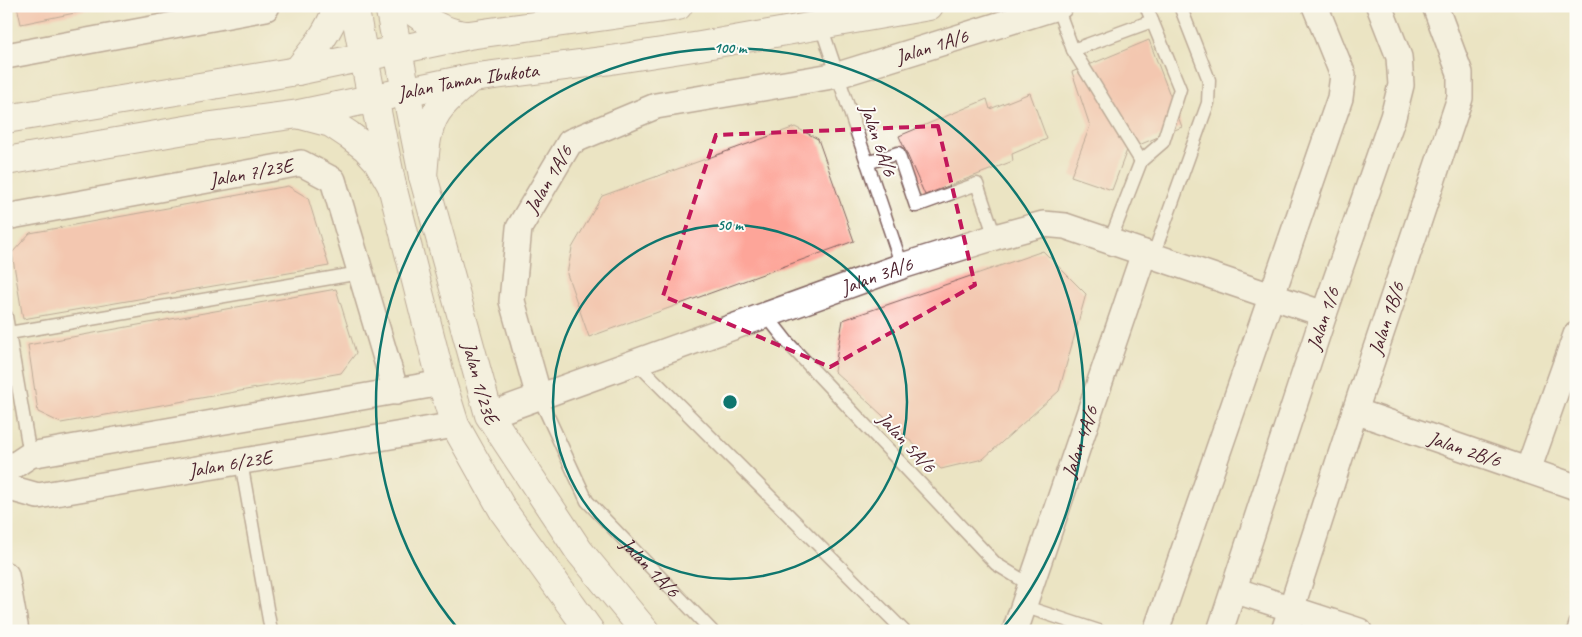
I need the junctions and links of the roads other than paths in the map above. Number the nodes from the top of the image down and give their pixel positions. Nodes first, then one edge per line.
1 (267, 6) edge
2 (338, 6) edge
3 (354, 6) edge
4 (389, 6) edge
5 (406, 6) edge
6 (678, 6) edge
7 (1146, 6) edge
8 (1180, 6) edge
9 (1315, 6) edge
10 (1379, 6) edge
11 (1435, 6) edge
12 (918, 7) edge
13 (1058, 7) edge
14 (1152, 21) junction
15 (821, 26) junction
16 (469, 35) junction
17 (397, 50) junction
18 (1073, 50) junction
19 (6, 56) edge
20 (364, 57) junction
21 (297, 71) junction
22 (838, 75) junction
23 (471, 78) junction
24 (406, 92) junction
25 (372, 99) junction
26 (299, 114) junction
27 (6, 119) edge
28 (6, 161) edge
29 (1141, 161) junction
30 (867, 163) junction
31 (423, 176) junction
32 (392, 186) junction
33 (6, 217) edge
34 (995, 237) junction
35 (1110, 242) junction
36 (1148, 254) junction
37 (902, 266) junction
38 (360, 273) junction
39 (1271, 296) junction
40 (1324, 314) junction
41 (766, 315) junction
42 (6, 316) edge
43 (9, 333) junction
44 (1576, 335) edge
45 (636, 362) junction
46 (442, 383) junction
47 (396, 392) junction
48 (538, 397) junction
49 (1355, 411) junction
50 (489, 415) junction
51 (455, 425) junction
52 (30, 455) junction
53 (241, 462) junction
54 (1528, 470) junction
55 (6, 471) edge
56 (6, 487) edge
57 (1576, 487) edge
58 (6, 575) edge
59 (1234, 590) junction
60 (1027, 596) junction
61 (1288, 620) edge
62 (1576, 622) edge
63 (581, 629) edge
64 (16, 631) edge
65 (271, 631) edge
66 (646, 631) edge
67 (712, 631) edge
68 (904, 631) edge
69 (1015, 631) edge
70 (1099, 631) edge
71 (1156, 631) edge
72 (1220, 631) edge
73 (1359, 631) edge
74 (1573, 631) edge

1 - 19 street
2 - 21 main road
3 - 20 main road, Jalan 1/23E
4 - 17 main road, Jalan 1/23E
5 - 16 main road
6 - 16 main road
7 - 14 lane
8 - 36 lane
9 - 39 street
10 - 40 street, Jalan 1/6
11 - 49 street, Jalan 1B/6
12 - 15 main road, Jalan Taman Ibukota
13 - 18 lane
13 - 22 street, Jalan 1A/6
14 - 18 lane
14 - 29 lane
15 - 22 lane, Jalan 6A/6
15 - 23 main road, Jalan Taman Ibukota
16 - 17 main road
17 - 20 main road
17 - 24 main road, Jalan 1/23E
18 - 29 lane
20 - 21 main road
20 - 25 main road, Jalan 1/23E
21 - 27 main road
22 - 30 lane, Jalan 6A/6
22 - 48 street, Jalan 1A/6
23 - 24 main road, Jalan Taman Ibukota
23 - 31 main road
24 - 25 main road, Jalan Taman Ibukota
24 - 31 main road, Jalan 1/23E
25 - 26 main road, Jalan Taman Ibukota
25 - 32 main road, Jalan 1/23E
26 - 28 main road, Jalan Taman Ibukota
26 - 32 main road
29 - 35 lane
30 - 34 lane
30 - 37 lane, Jalan 6A/6
31 - 50 main road, Jalan 1/23E
32 - 46 main road, Jalan 1/23E
33 - 38 street, Jalan 7/23E
34 - 35 street, Jalan 3A/6
34 - 37 street, Jalan 3A/6
35 - 36 street, Jalan 3A/6
36 - 39 street, Jalan 3A/6
36 - 60 street, Jalan 4A/6
37 - 41 street, Jalan 3A/6
38 - 43 lane
38 - 47 street, Jalan 7/23E
39 - 40 street, Jalan 3A/6
39 - 71 street
40 - 59 street, Jalan 1/6
41 - 45 street, Jalan 3A/6
41 - 60 lane, Jalan 5A/6
42 - 43 lane
43 - 52 lane
44 - 54 street
45 - 48 street, Jalan 3A/6
45 - 68 lane
46 - 47 street
46 - 51 main road, Jalan 1/23E
47 - 52 street
48 - 50 street, Jalan 3A/6
48 - 67 lane, Jalan 1A/6
49 - 54 street, Jalan 2B/6
49 - 61 street, Jalan 1B/6
50 - 66 main road, Jalan 1/23E
51 - 53 street, Jalan 6/23E
51 - 63 main road, Jalan 1/23E
52 - 55 street
53 - 56 street, Jalan 6/23E
53 - 65 lane
54 - 57 street, Jalan 2B/6
58 - 64 street
59 - 61 street
59 - 72 street, Jalan 1/6
60 - 69 street, Jalan 4A/6
60 - 70 lane, Jalan 5A/6
61 - 73 street
62 - 74 lane

